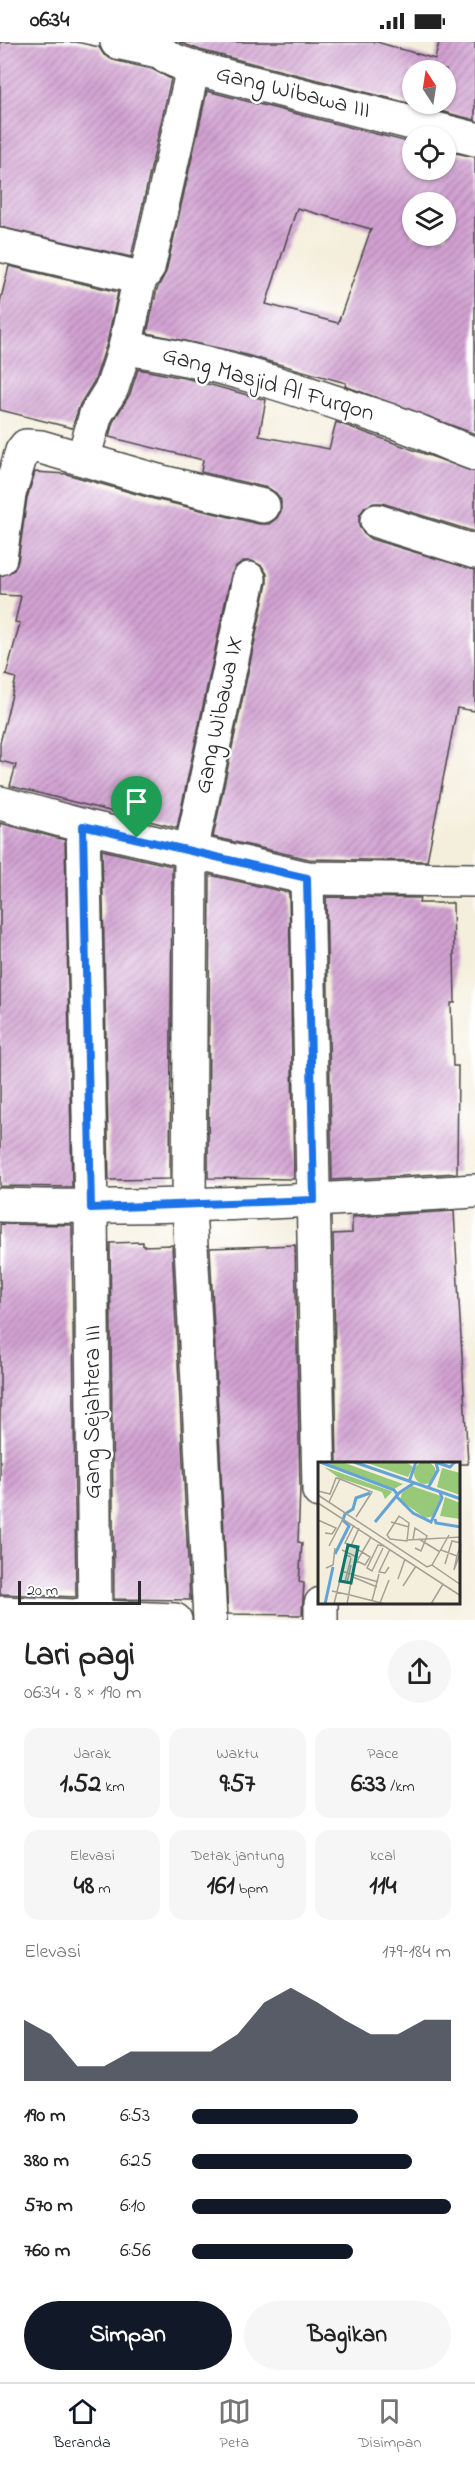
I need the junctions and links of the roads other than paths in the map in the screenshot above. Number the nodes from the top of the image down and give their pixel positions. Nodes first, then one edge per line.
1 (117, 42) edge
2 (158, 47) edge
3 (193, 68) junction
4 (475, 139) edge
5 (0, 245) edge
6 (139, 281) junction
7 (125, 348) junction
8 (475, 454) edge
9 (83, 459) junction
10 (263, 506) dead end
11 (377, 521) dead end
12 (475, 552) edge
13 (0, 558) edge
14 (249, 579) dead end
15 (0, 803) edge
16 (83, 826) junction
17 (191, 851) junction
18 (307, 878) junction
19 (475, 880) edge
20 (475, 1191) edge
21 (314, 1200) junction
22 (0, 1205) edge
23 (189, 1206) junction
24 (91, 1208) junction
25 (319, 1462) edge
26 (0, 1613) edge
27 (95, 1616) junction
28 (175, 1620) edge
29 (210, 1620) edge

1 - 2 street, Gang Wibawa III
2 - 3 street, Gang Wibawa III
3 - 4 street, Gang Wibawa III
3 - 6 street
5 - 6 street
6 - 7 street
7 - 8 street, Gang Masjid Al Furqon
7 - 9 street
9 - 10 street
9 - 13 street
11 - 12 street
14 - 17 street, Gang Wibawa IX
15 - 16 street
16 - 17 street
16 - 24 street, Gang Sejahtera III
17 - 18 street
17 - 23 street, Gang Wibawa IX
18 - 19 street
18 - 21 street
20 - 21 street
21 - 23 street
21 - 25 street
22 - 24 street
23 - 24 street
23 - 29 street, Gang Wibawa IX
24 - 27 street, Gang Sejahtera III
26 - 27 street
27 - 28 street

